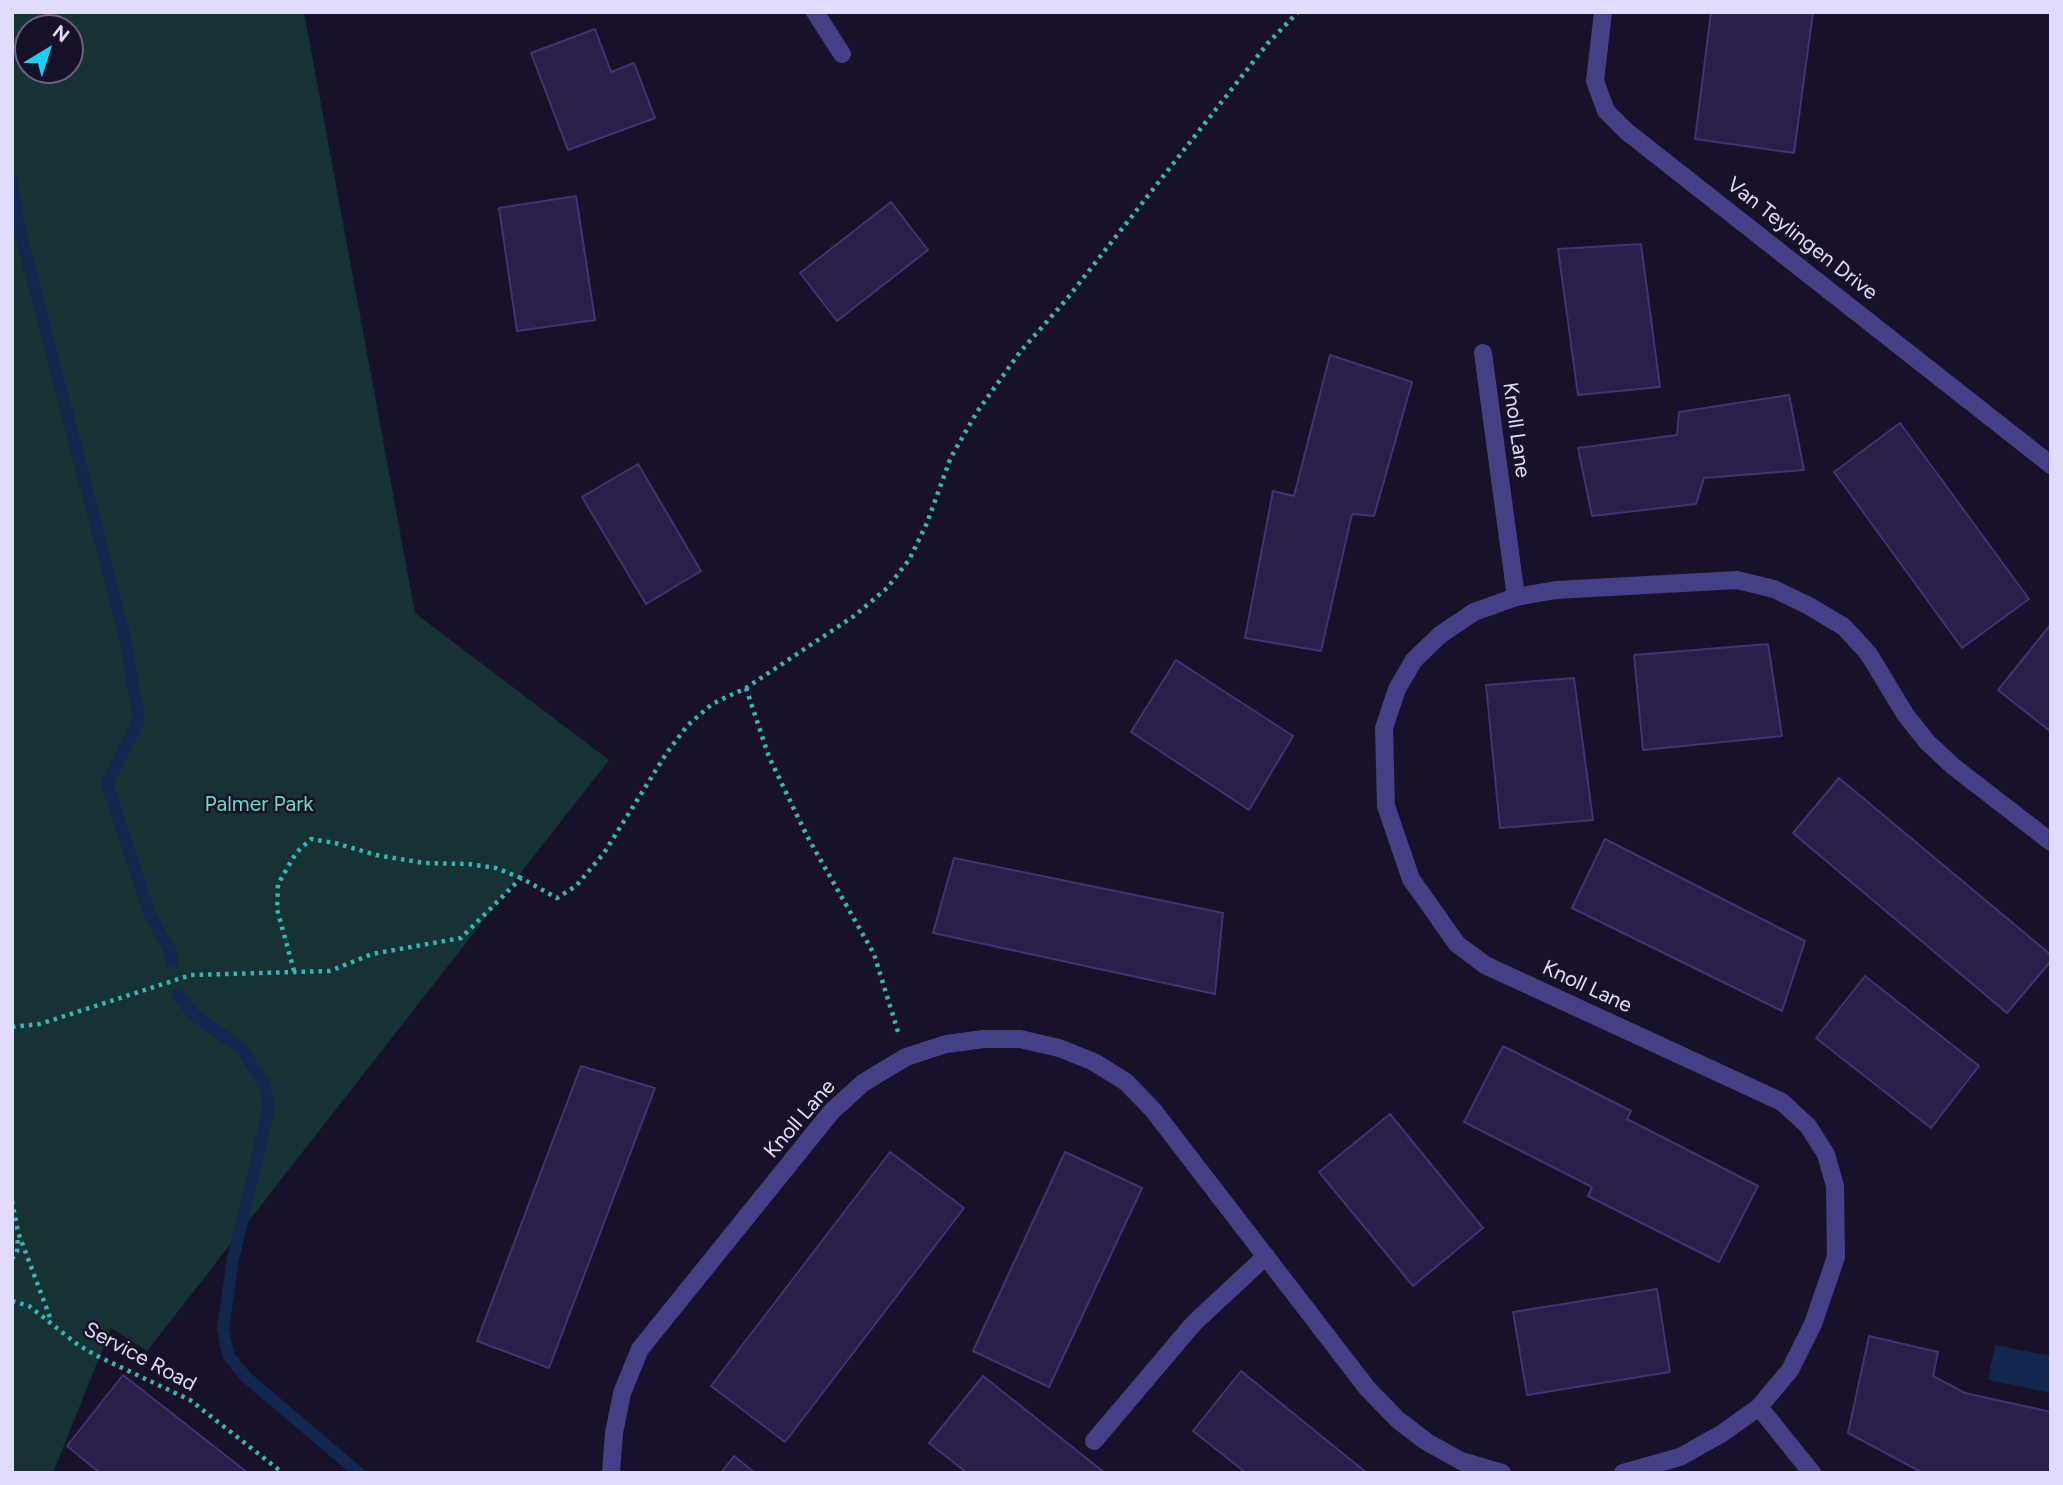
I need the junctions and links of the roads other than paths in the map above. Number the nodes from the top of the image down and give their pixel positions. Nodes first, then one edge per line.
1 (815, 12) edge
2 (1603, 12) edge
3 (842, 54) dead end
4 (1483, 353) dead end
5 (2051, 465) edge
6 (1516, 597) junction
7 (2051, 842) edge
8 (1266, 1256) junction
9 (1759, 1407) junction
10 (1094, 1441) dead end
11 (611, 1473) edge
12 (1502, 1473) edge
13 (1623, 1473) edge
14 (1812, 1473) edge

1 - 3 street
2 - 5 street, Van Teylingen Drive
4 - 6 street, Knoll Lane
6 - 7 street, Knoll Lane
6 - 9 street, Knoll Lane
8 - 10 street
8 - 11 street, Knoll Lane
8 - 12 street, Knoll Lane
9 - 13 street, Knoll Lane
9 - 14 street

